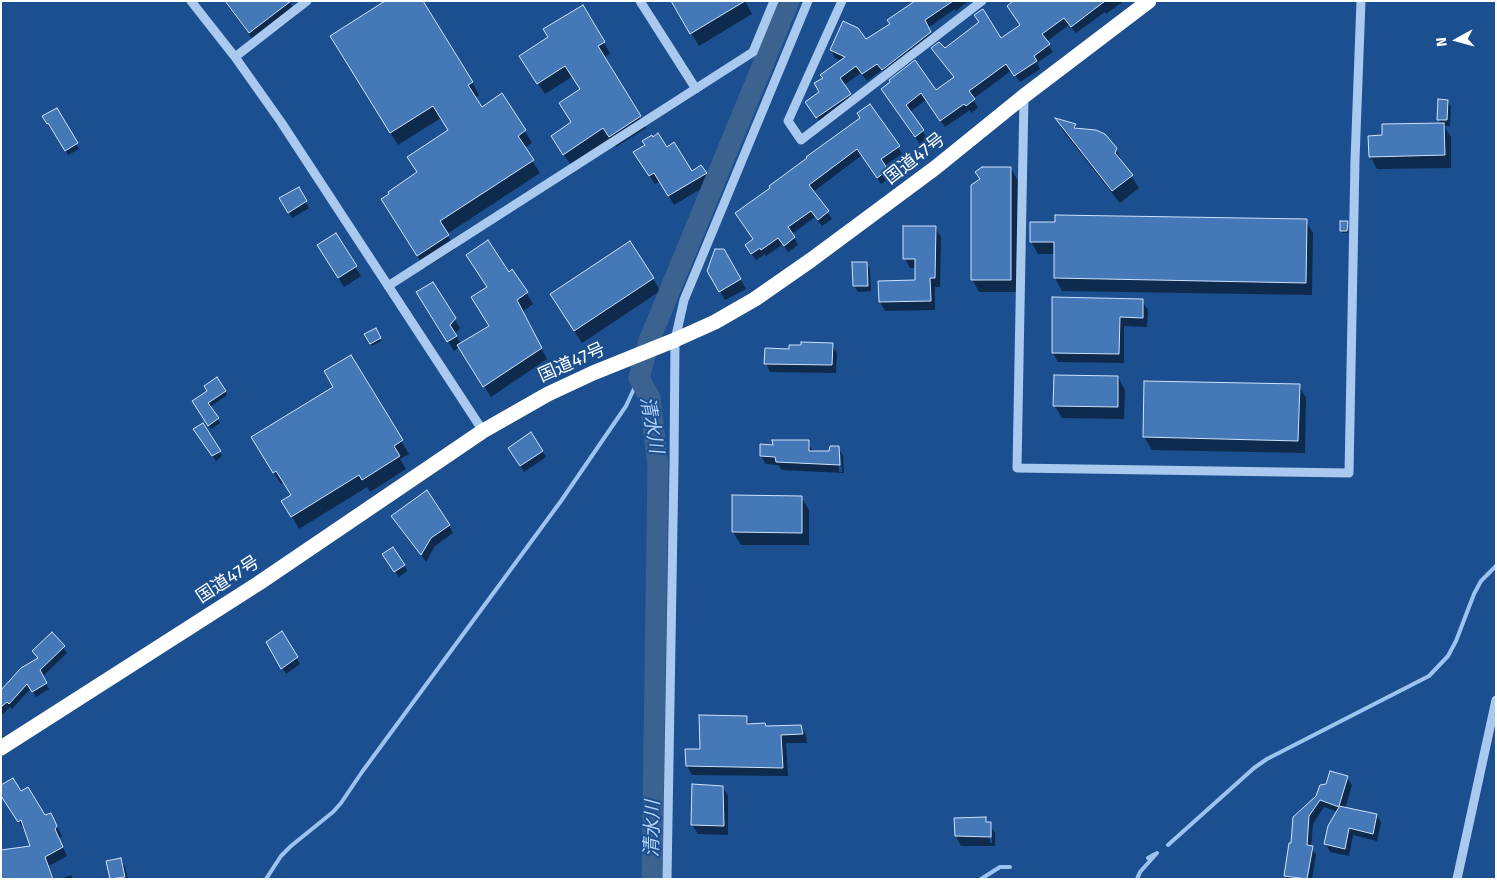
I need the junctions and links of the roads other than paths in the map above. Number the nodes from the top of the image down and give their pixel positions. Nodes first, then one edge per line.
1 (191, 1) edge
2 (307, 1) edge
3 (640, 1) edge
4 (774, 1) edge
5 (808, 1) edge
6 (842, 1) edge
7 (982, 1) edge
8 (1148, 1) edge
9 (1361, 1) edge
10 (234, 57) junction
11 (696, 89) junction
12 (1024, 96) junction
13 (388, 286) junction
14 (672, 341) junction
15 (483, 431) junction
16 (1496, 700) edge
17 (1, 748) edge
18 (667, 879) edge
19 (1457, 879) edge

1 - 10 street
2 - 10 street
3 - 11 street
4 - 11 street
5 - 14 street
6 - 7 street
8 - 12 highway, 国道47号
9 - 12 street
10 - 13 street
11 - 13 street
12 - 14 highway, 国道47号
13 - 15 street
14 - 15 highway, 国道47号
14 - 18 street
15 - 17 highway, 国道47号
16 - 19 street

